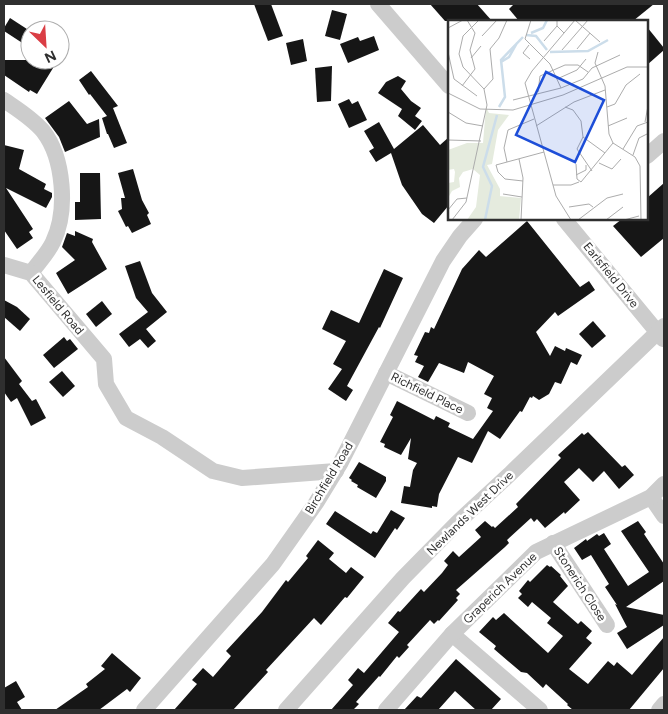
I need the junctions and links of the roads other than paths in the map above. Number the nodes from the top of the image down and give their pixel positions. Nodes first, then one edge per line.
1 (378, 4) edge
2 (448, 85) edge
3 (4, 100) edge
4 (664, 141) edge
5 (648, 155) edge
6 (474, 220) edge
7 (570, 221) edge
8 (4, 265) edge
9 (31, 274) junction
10 (662, 333) edge
11 (386, 373) junction
12 (468, 413) dead end
13 (336, 471) junction
14 (664, 484) edge
15 (651, 496) junction
16 (664, 516) edge
17 (553, 543) junction
18 (607, 625) dead end
19 (452, 634) junction
20 (664, 704) edge
21 (531, 707) edge
22 (144, 710) edge
23 (286, 710) edge
24 (386, 710) edge
25 (658, 710) edge

1 - 2 street
3 - 9 street
4 - 5 street
6 - 11 street, Birchfield Road
7 - 10 street, Earlsfield Drive
8 - 9 street, Lesfield Road
9 - 13 street, Lesfield Road
10 - 23 street, Newlands West Drive
11 - 12 street, Richfield Place
11 - 13 street, Birchfield Road
13 - 22 street, Birchfield Road
14 - 15 street, Graperich Avenue
15 - 16 street
15 - 17 street, Graperich Avenue
17 - 18 street, Stonerich Close
17 - 19 street, Graperich Avenue
19 - 21 street
19 - 24 street, Graperich Avenue
20 - 25 street

